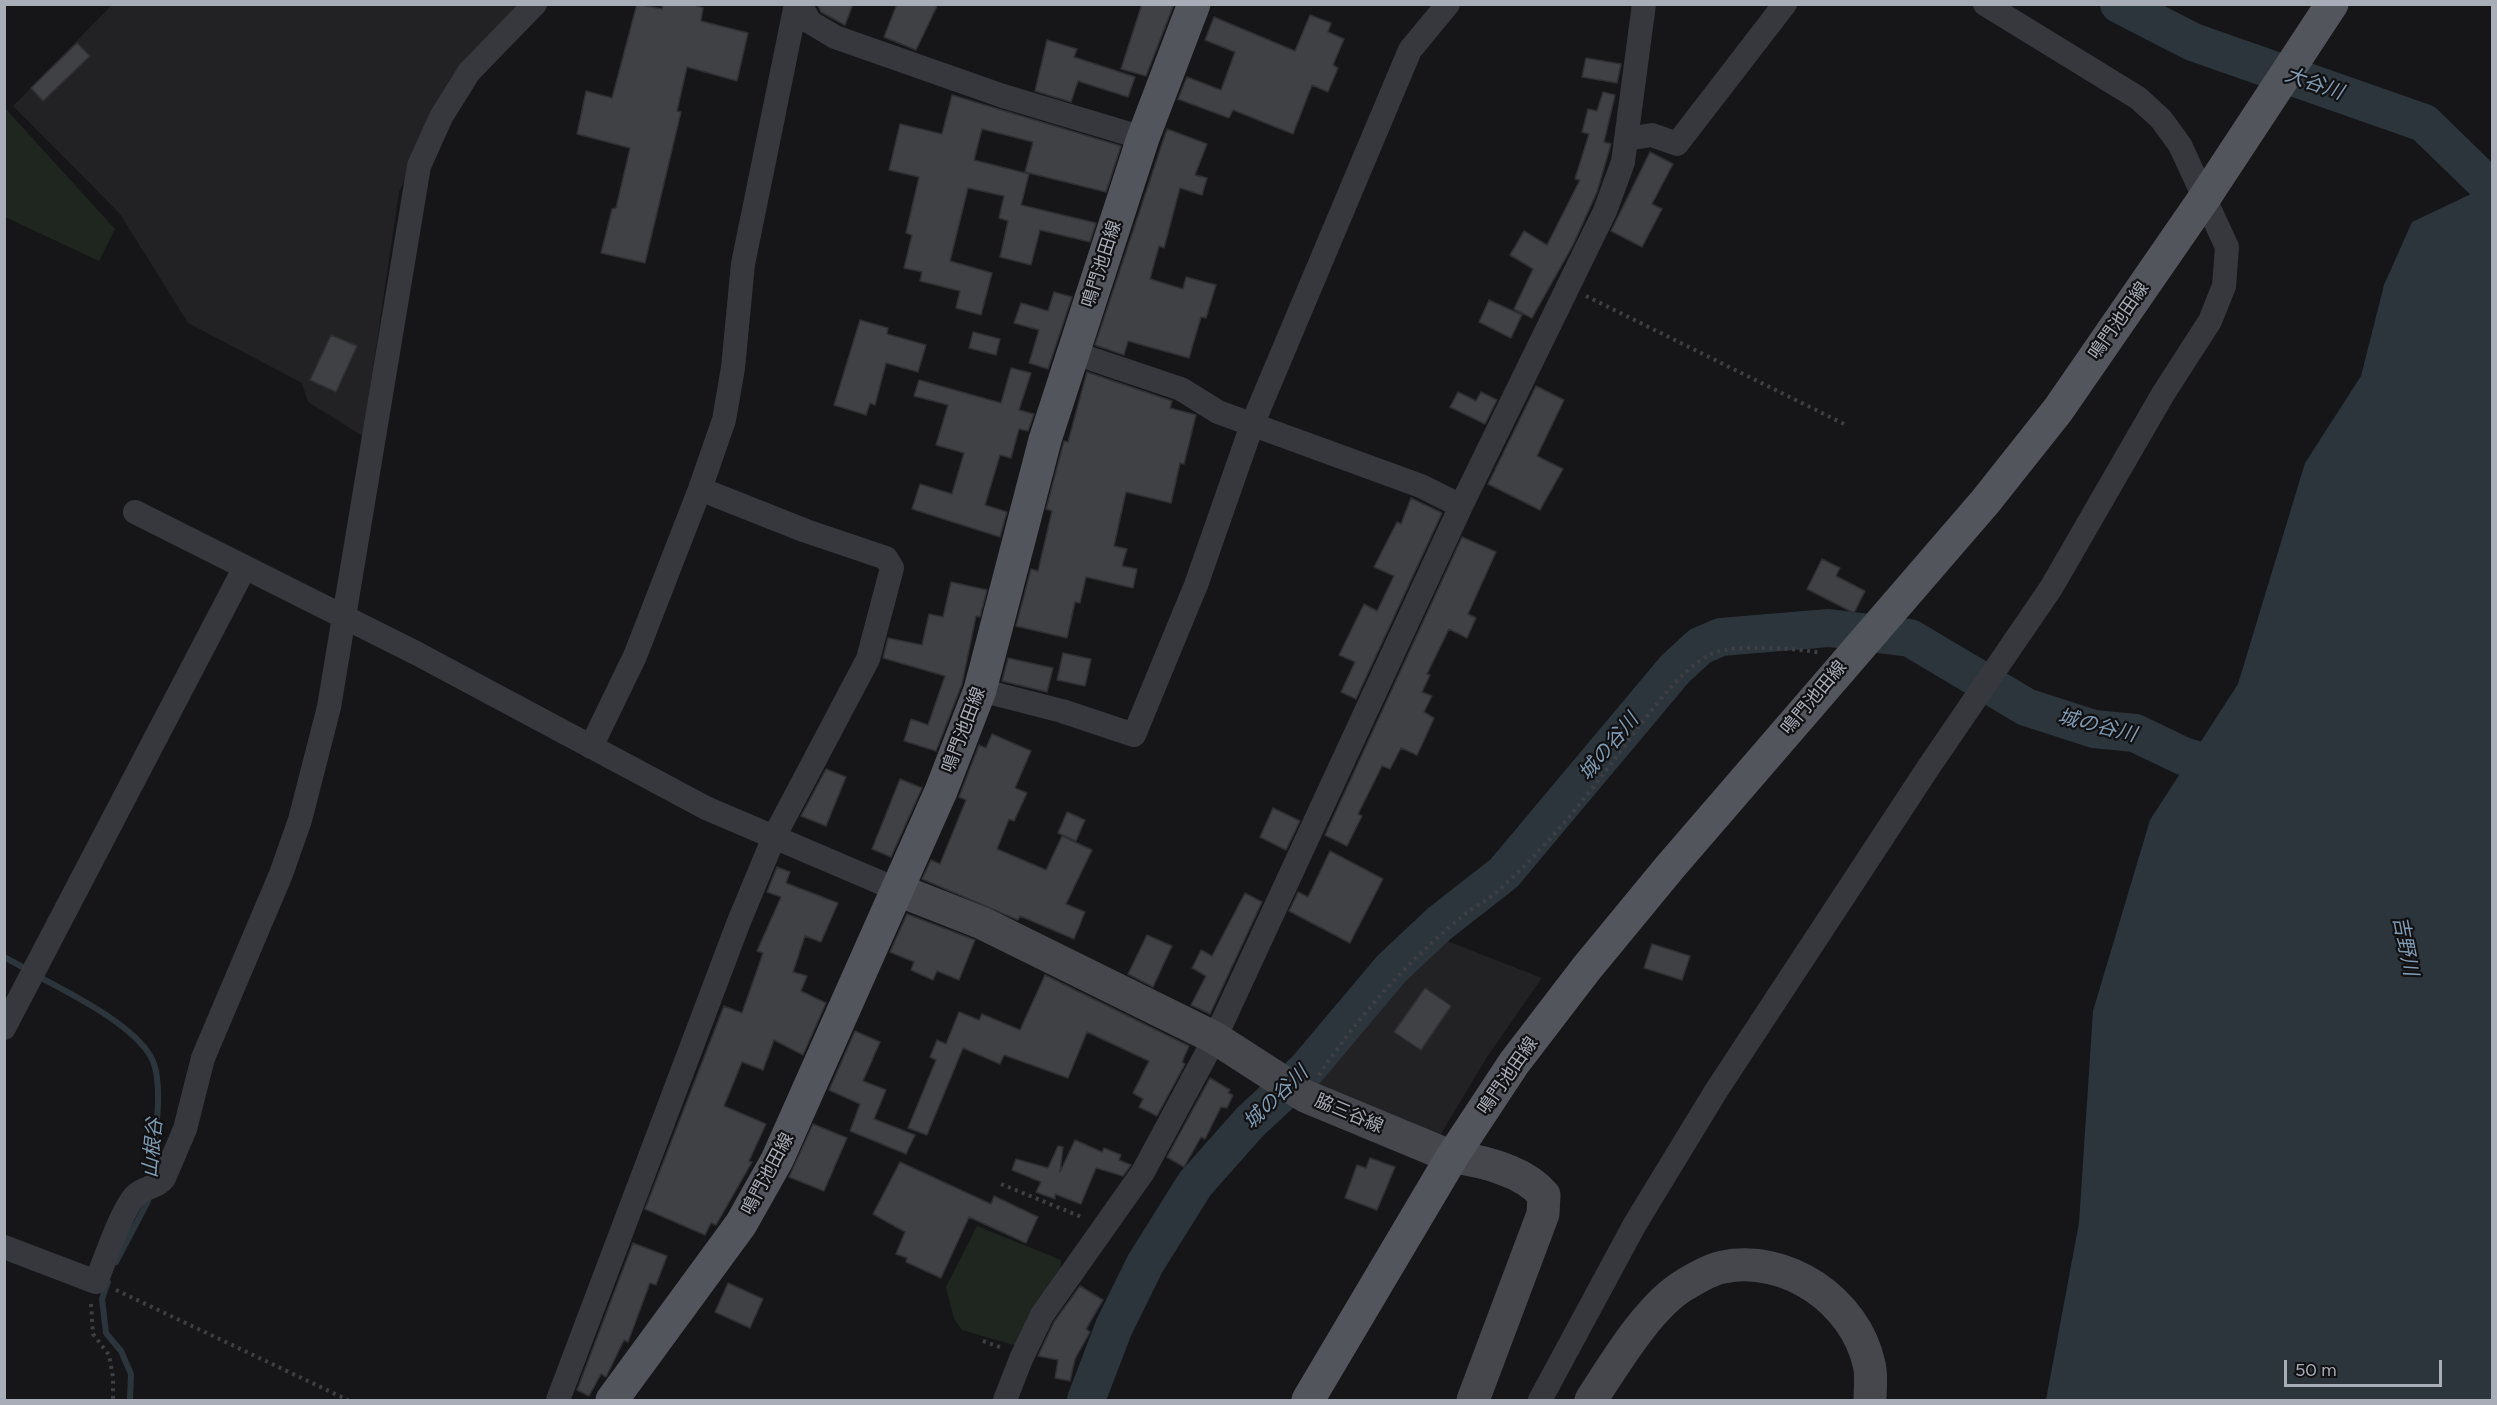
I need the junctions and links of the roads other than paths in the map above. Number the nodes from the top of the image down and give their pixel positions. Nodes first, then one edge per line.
1 (535, 4) edge
2 (798, 4) edge
3 (1194, 4) edge
4 (1448, 4) edge
5 (1644, 4) edge
6 (1785, 4) edge
7 (1985, 4) edge
8 (2332, 4) edge
9 (1143, 138) junction
10 (1626, 139) junction
11 (2212, 186) junction
12 (1074, 353) junction
13 (1252, 425) junction
14 (700, 489) junction
15 (1461, 506) junction
16 (135, 512) dead end
17 (244, 568) junction
18 (344, 619) junction
19 (980, 690) junction
20 (591, 747) junction
21 (774, 837) junction
22 (898, 890) junction
23 (4, 1028) edge
24 (1215, 1038) junction
25 (1452, 1157) junction
26 (4, 1247) edge
27 (558, 1401) edge
28 (612, 1401) edge
29 (1005, 1401) edge
30 (1308, 1401) edge
31 (1473, 1401) edge
32 (1540, 1401) edge
33 (1591, 1401) edge
34 (1870, 1401) edge

1 - 18 street
2 - 9 street
2 - 14 street
3 - 9 main road, 鳴門池田線
4 - 13 street
5 - 10 street
6 - 10 street
7 - 11 street
8 - 11 main road, 鳴門池田線
9 - 12 main road, 鳴門池田線
10 - 15 street
11 - 25 main road, 鳴門池田線
11 - 32 street
12 - 13 street
12 - 19 main road, 鳴門池田線
13 - 15 street
13 - 19 street
14 - 20 street
14 - 21 street
15 - 24 street
16 - 17 street
17 - 18 street
17 - 23 street
18 - 20 street
18 - 26 street
19 - 22 main road, 鳴門池田線
20 - 21 street
21 - 22 street
21 - 27 street
22 - 24 main road, 脇三谷線
22 - 28 main road, 鳴門池田線
24 - 25 main road, 脇三谷線
24 - 29 street
25 - 30 main road, 鳴門池田線
25 - 31 main road, 脇三谷線
33 - 34 main road

